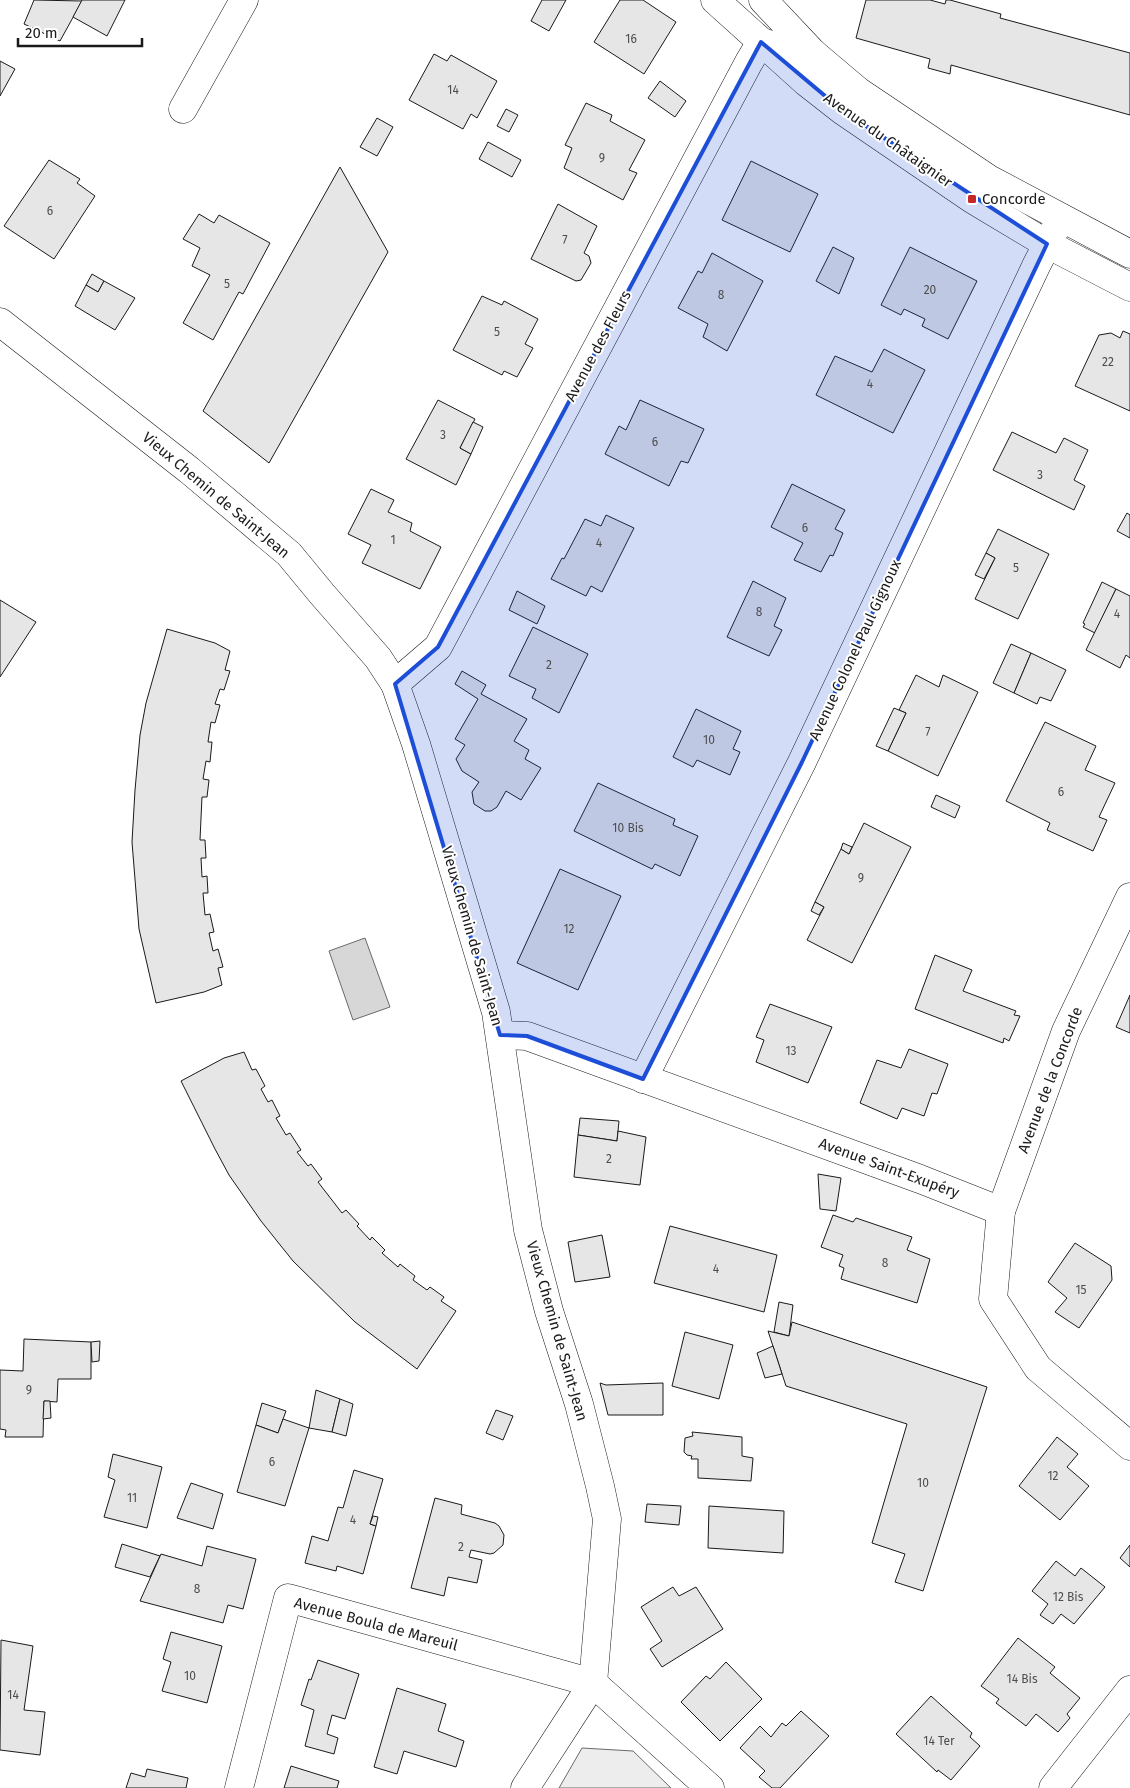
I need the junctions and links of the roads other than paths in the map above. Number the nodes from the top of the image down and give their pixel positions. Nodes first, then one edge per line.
1 (244, 0) edge
2 (715, 0) edge
3 (763, 0) edge
4 (761, 42) junction
5 (813, 53) junction
6 (183, 109) dead end
7 (1060, 218) junction
8 (1047, 244) junction
9 (1130, 254) edge
10 (1130, 287) edge
11 (0, 322) edge
12 (395, 684) junction
13 (1130, 896) edge
14 (500, 1035) junction
15 (643, 1079) junction
16 (1001, 1211) junction
17 (1130, 1446) edge
18 (593, 1683) junction
19 (1130, 1690) edge
20 (239, 1788) edge
21 (525, 1788) edge
22 (710, 1788) edge
23 (1053, 1788) edge

1 - 6 street
2 - 4 street, Avenue du Châtaignier
3 - 5 street, Avenue du Châtaignier
4 - 5 street
4 - 8 street, Avenue du Châtaignier
4 - 12 street, Avenue des Fleurs
5 - 7 street, Avenue du Châtaignier
7 - 8 street, Avenue Colonel Paul Gignoux
7 - 9 street, Avenue du Châtaignier
8 - 10 street, Avenue du Châtaignier
8 - 15 street, Avenue Colonel Paul Gignoux
11 - 12 street, Vieux Chemin de Saint-Jean
12 - 14 street, Vieux Chemin de Saint-Jean
13 - 16 street, Avenue de la Concorde
14 - 15 street, Avenue Saint-Exupéry
14 - 18 street, Vieux Chemin de Saint-Jean
15 - 16 street, Avenue Saint-Exupéry
16 - 17 street
18 - 20 street, Avenue Boula de Mareuil
18 - 21 street
18 - 22 street
19 - 23 street

